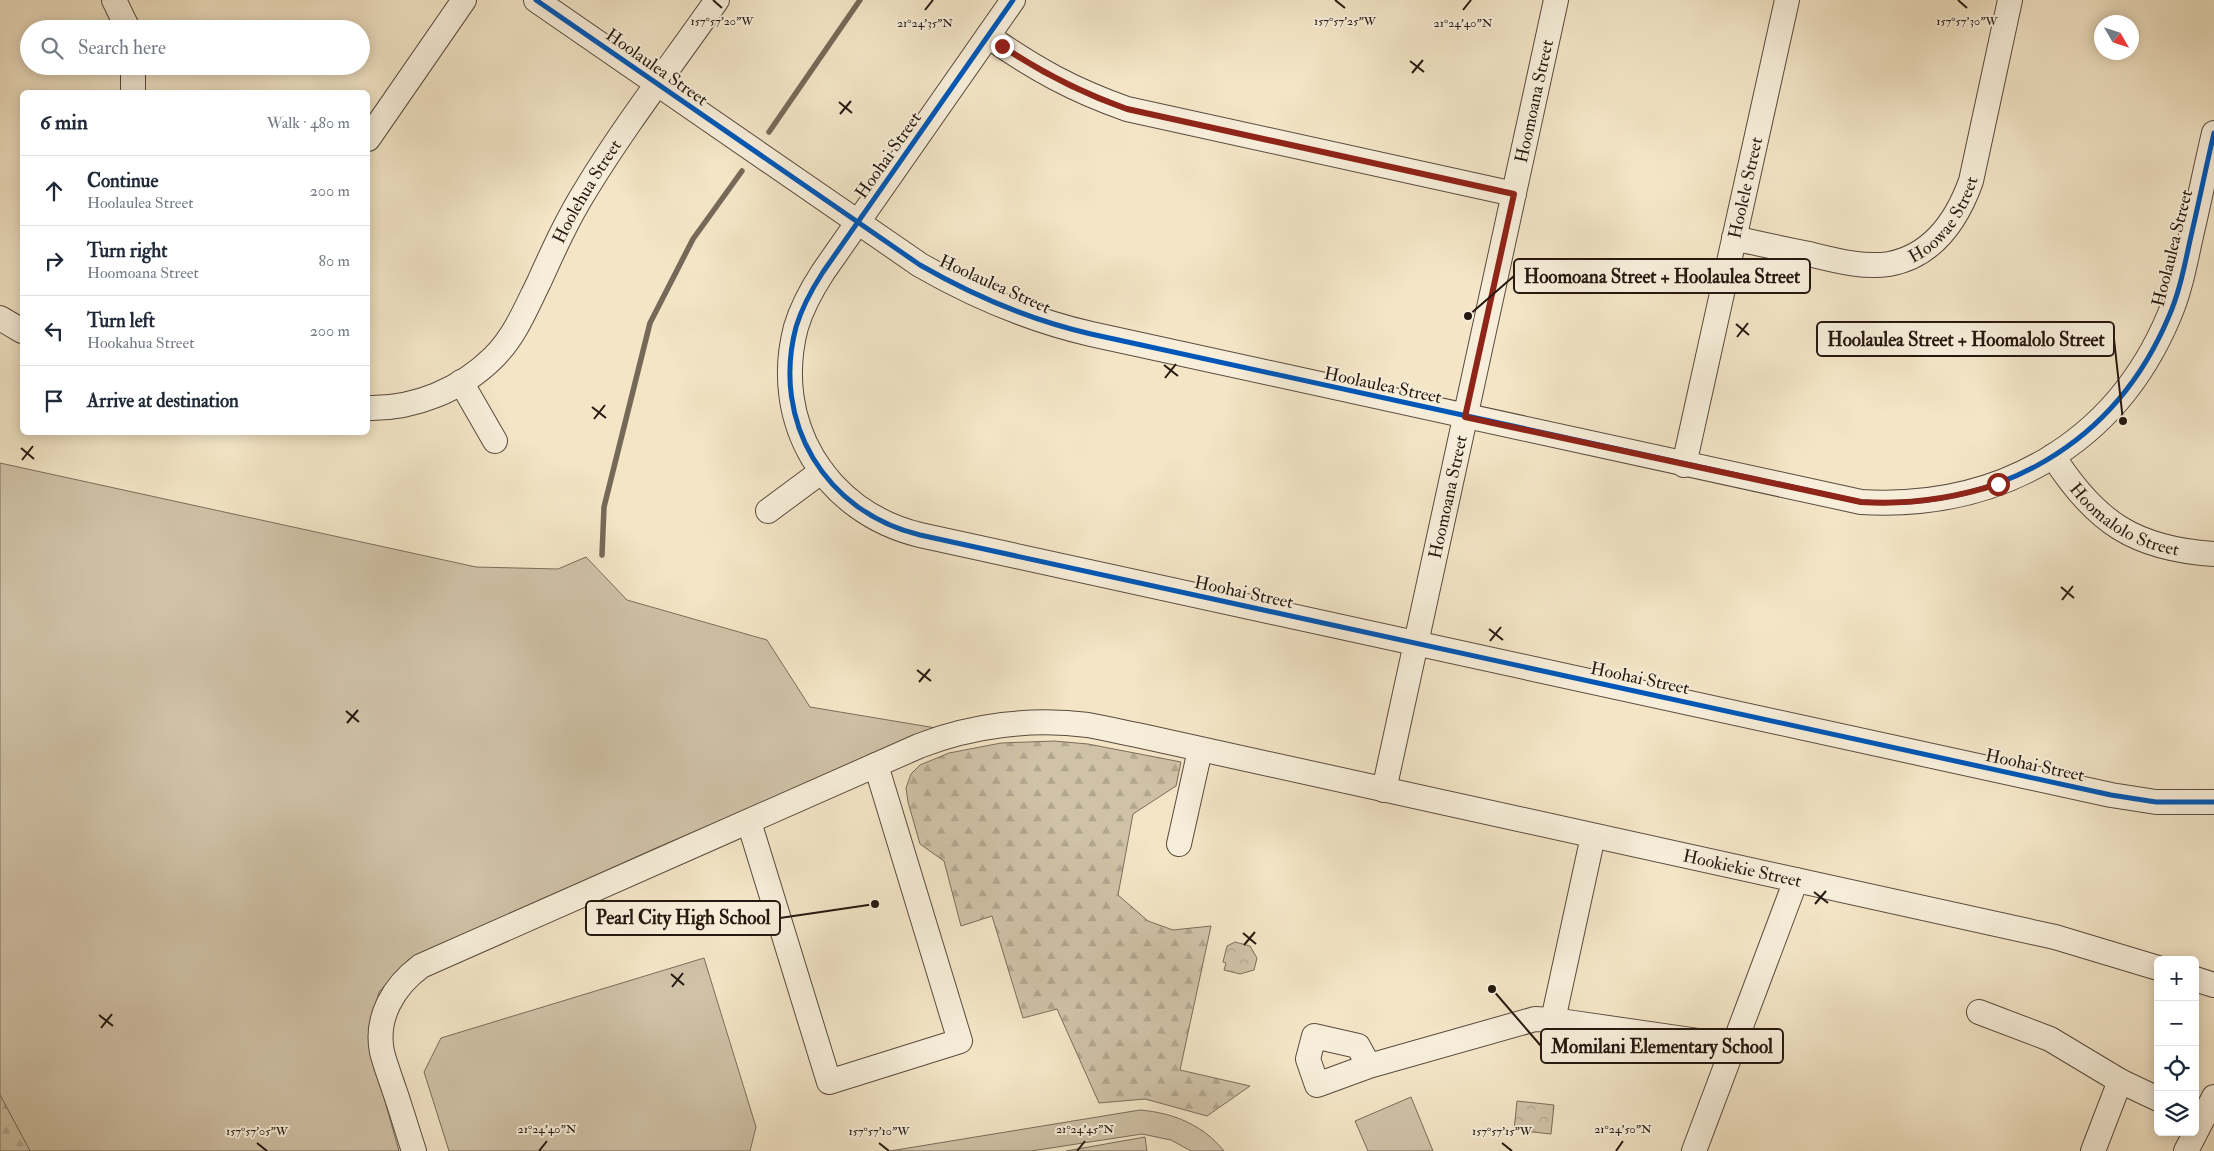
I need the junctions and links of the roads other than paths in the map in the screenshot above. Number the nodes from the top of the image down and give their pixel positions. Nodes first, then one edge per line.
1 (114, 0) edge
2 (464, 0) edge
3 (536, 0) edge
4 (717, 0) edge
5 (1014, 0) edge
6 (1556, 0) edge
7 (1787, 0) edge
8 (2010, 0) edge
9 (124, 20) edge
10 (988, 36) junction
11 (133, 75) edge
12 (658, 84) junction
13 (134, 90) edge
14 (2214, 132) edge
15 (370, 136) edge
16 (1514, 194) junction
17 (858, 223) junction
18 (1734, 238) junction
19 (0, 318) edge
20 (20, 330) edge
21 (461, 382) junction
22 (370, 408) edge
23 (1465, 417) junction
24 (495, 441) dead end
25 (2053, 456) junction
26 (1684, 465) junction
27 (822, 471) junction
28 (768, 511) dead end
29 (2214, 554) edge
30 (1416, 643) junction
31 (1200, 750) junction
32 (876, 765) junction
33 (1384, 790) junction
34 (2214, 802) edge
35 (749, 822) junction
36 (1593, 836) junction
37 (1179, 844) dead end
38 (1796, 880) junction
39 (2154, 967) edge
40 (2199, 980) edge
41 (2214, 985) edge
42 (1979, 1012) dead end
43 (1553, 1020) junction
44 (1733, 1046) junction
45 (1369, 1066) dead end
46 (2120, 1081) junction
47 (2154, 1097) edge
48 (2214, 1097) edge
49 (2199, 1117) edge
50 (2191, 1136) edge
51 (414, 1151) edge
52 (1694, 1151) edge
53 (2093, 1151) edge
54 (2186, 1151) edge

1 - 9 street
2 - 15 street
3 - 12 street, Hoolaulea Street
4 - 12 street, Hoolehua Street
5 - 10 street, Hoohai Street
6 - 16 street, Hoomoana Street
7 - 18 street, Hoolele Street
8 - 18 street, Hoowae Street
10 - 16 street
10 - 17 street, Hoohai Street
11 - 13 street
12 - 17 street, Hoolaulea Street
12 - 21 street, Hoolehua Street
14 - 25 street, Hoolaulea Street
16 - 23 street, Hoomoana Street
17 - 23 street, Hoolaulea Street
17 - 27 street, Hoohai Street
18 - 26 street, Hoolele Street
19 - 20 street
21 - 22 street, Hoolehua Street
21 - 24 street
23 - 26 street, Hoolaulea Street
23 - 30 street, Hoomoana Street
25 - 26 street, Hoolaulea Street
25 - 29 street, Hoomalolo Street
27 - 28 street
27 - 30 street, Hoohai Street
30 - 33 street, Hoomoana Street
30 - 34 street, Hoohai Street
31 - 32 street, Hookiekie Street
31 - 33 street, Hookiekie Street
31 - 37 street
32 - 35 street, Hookiekie Street
32 - 35 street
33 - 36 street, Hookiekie Street
35 - 51 street, Hookiekie Street
36 - 38 street, Hookiekie Street
36 - 43 street
38 - 39 street, Hookiekie Street
38 - 44 street
40 - 41 street
42 - 46 street
43 - 44 street
43 - 45 street
44 - 52 street
46 - 47 street
46 - 53 street
48 - 49 street
50 - 54 street

